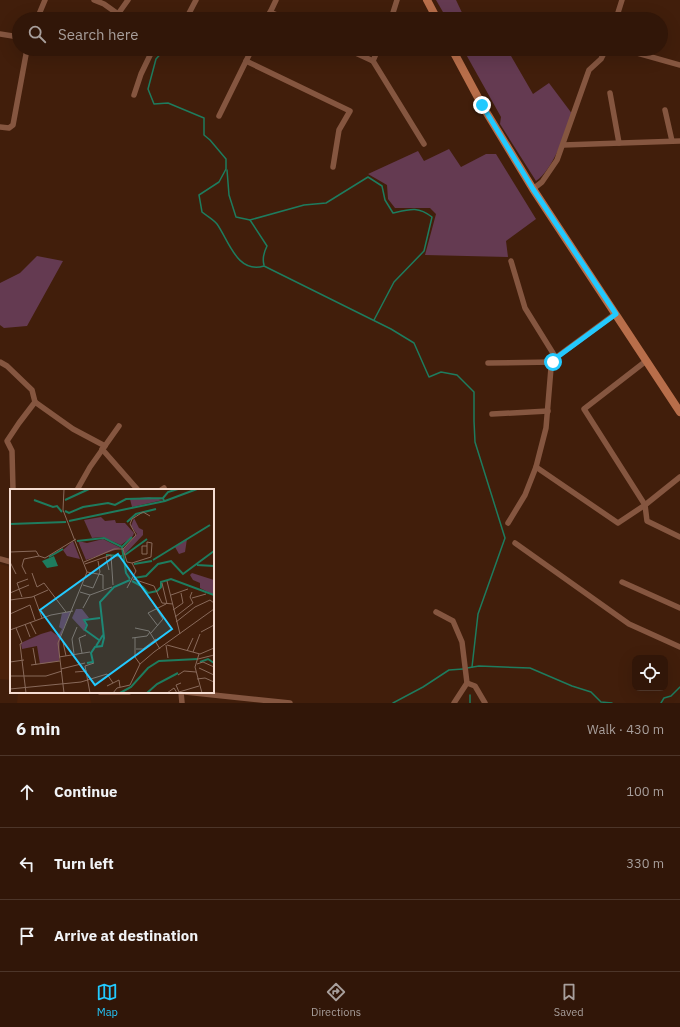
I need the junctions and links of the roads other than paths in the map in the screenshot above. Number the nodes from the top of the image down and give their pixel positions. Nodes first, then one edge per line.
1 (45, 0) edge
2 (94, 0) edge
3 (128, 0) edge
4 (196, 0) edge
5 (276, 0) edge
6 (397, 0) edge
7 (427, 0) edge
8 (622, 0) edge
9 (40, 12) edge
10 (115, 12) edge
11 (119, 12) edge
12 (190, 12) edge
13 (270, 12) edge
14 (393, 12) edge
15 (433, 12) edge
16 (618, 12) edge
17 (0, 34) edge
18 (12, 36) edge
19 (26, 56) edge
20 (150, 56) edge
21 (248, 56) edge
22 (362, 56) edge
23 (375, 56) edge
24 (456, 56) edge
25 (602, 56) edge
26 (650, 56) edge
27 (246, 61) junction
28 (373, 61) junction
29 (680, 64) edge
30 (610, 93) dead end
31 (134, 95) dead end
32 (666, 110) dead end
33 (219, 116) dead end
34 (0, 127) edge
35 (672, 141) junction
36 (680, 141) edge
37 (619, 143) junction
38 (424, 144) dead end
39 (563, 146) junction
40 (333, 167) dead end
41 (533, 189) junction
42 (511, 261) dead end
43 (616, 314) junction
44 (555, 360) junction
45 (646, 361) junction
46 (0, 362) edge
47 (488, 363) dead end
48 (35, 402) junction
49 (548, 411) junction
50 (680, 412) edge
51 (492, 414) dead end
52 (119, 426) dead end
53 (104, 448) junction
54 (536, 467) junction
55 (680, 477) edge
56 (14, 489) edge
57 (78, 489) edge
58 (137, 489) edge
59 (645, 505) junction
60 (508, 522) dead end
61 (680, 536) edge
62 (515, 543) dead end
63 (0, 559) edge
64 (10, 562) edge
65 (622, 582) dead end
66 (680, 608) edge
67 (436, 612) dead end
68 (680, 647) edge
69 (467, 683) junction
70 (181, 693) edge
71 (195, 693) edge
72 (182, 703) edge
73 (290, 703) edge
74 (454, 703) edge
75 (485, 703) edge

1 - 9 street
2 - 10 street
3 - 11 street
4 - 12 street
5 - 13 street
6 - 14 street
7 - 15 main road
8 - 16 street
17 - 18 street
19 - 34 street
20 - 31 street
21 - 27 street
22 - 28 street
23 - 28 street
24 - 41 main road
25 - 39 street
26 - 29 street
27 - 33 street
27 - 40 street
28 - 38 street
30 - 37 street
32 - 35 street
35 - 36 street
35 - 37 street
37 - 39 street
39 - 41 street
41 - 43 main road
42 - 44 street
43 - 44 street
43 - 45 main road
44 - 47 street
44 - 49 street
45 - 50 main road
45 - 59 street
46 - 48 street
48 - 53 street
48 - 56 street
49 - 51 street
49 - 54 street
52 - 53 street
53 - 57 street
53 - 58 street
54 - 59 street
54 - 60 street
55 - 59 street
59 - 61 street
62 - 68 street
63 - 64 street
65 - 66 street
67 - 69 street
69 - 74 street
69 - 75 street
70 - 72 street
71 - 73 street

